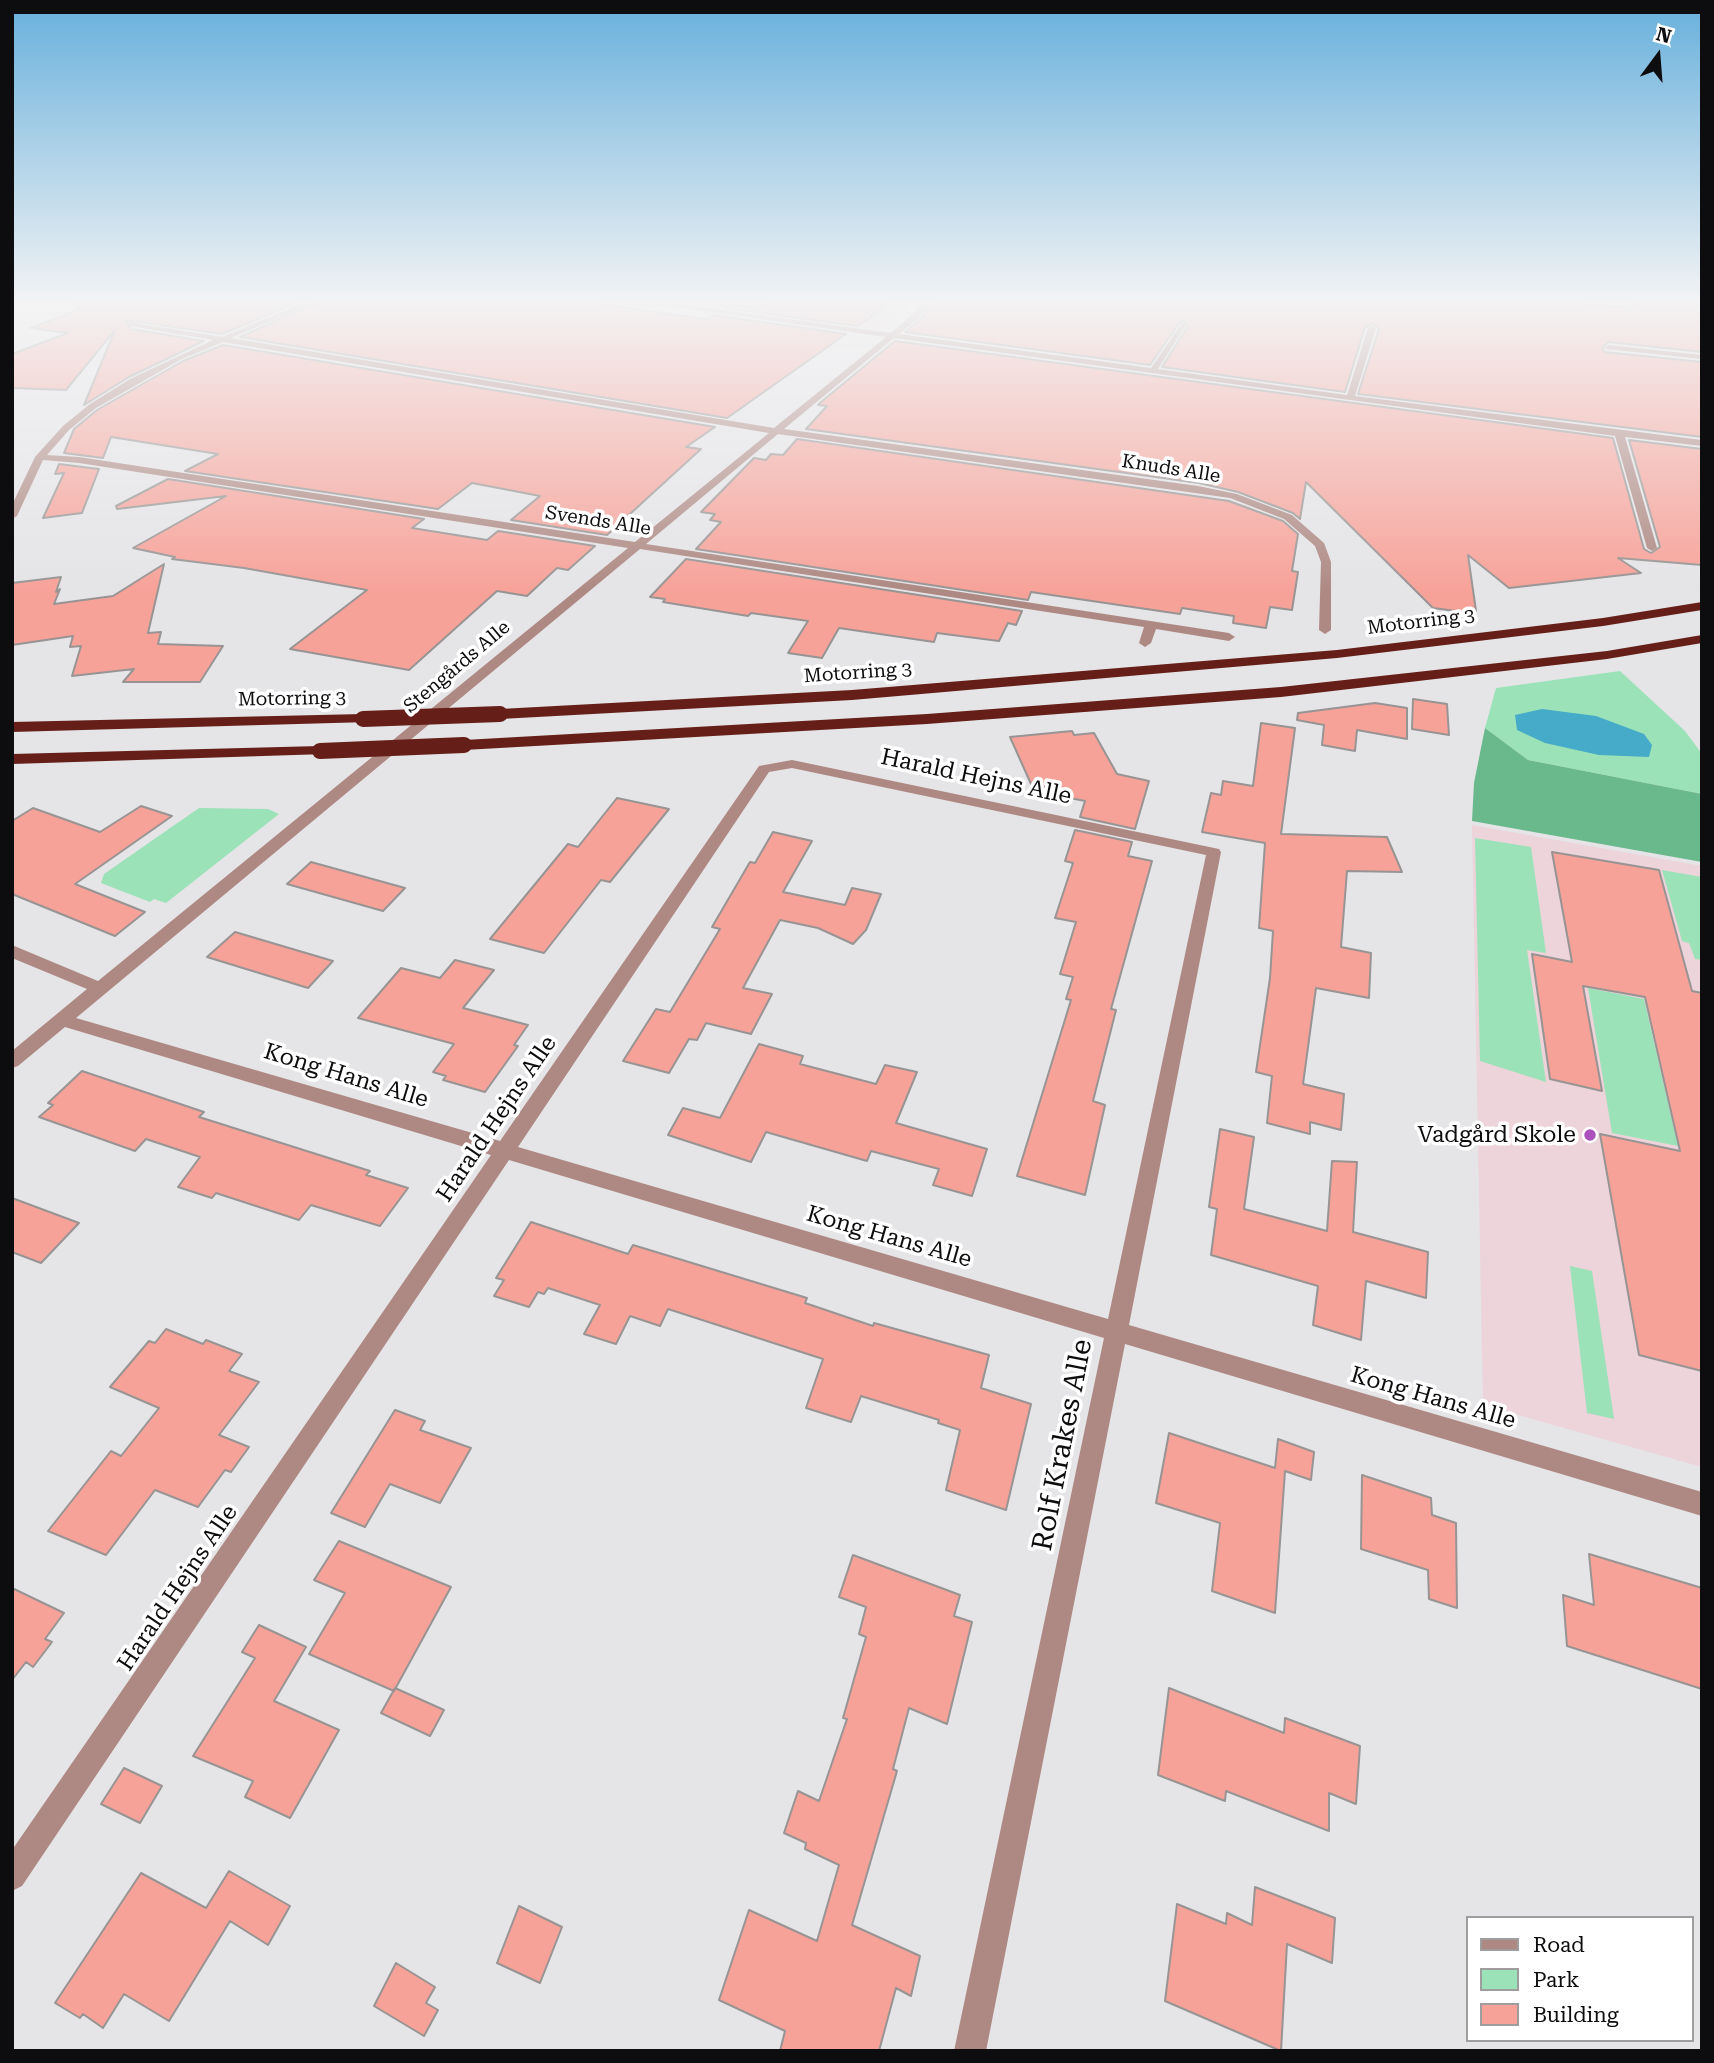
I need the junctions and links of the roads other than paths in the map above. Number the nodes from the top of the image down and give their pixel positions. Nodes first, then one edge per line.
1 (104, 399) edge
2 (583, 399) edge
3 (814, 399) edge
4 (1359, 399) edge
5 (776, 431) junction
6 (1619, 435) junction
7 (1702, 443) edge
8 (40, 457) junction
9 (12, 516) edge
10 (638, 545) junction
11 (1651, 548) dead end
12 (1702, 606) edge
13 (1151, 625) junction
14 (1325, 630) dead end
15 (1229, 636) dead end
16 (1702, 639) edge
17 (1145, 643) dead end
18 (12, 727) edge
19 (12, 760) edge
20 (1214, 852) joint
21 (12, 951) edge
22 (100, 988) junction
23 (62, 1020) junction
24 (12, 1061) edge
25 (505, 1151) junction
26 (1116, 1331) junction
27 (1702, 1504) edge
28 (12, 1876) edge
29 (970, 2051) edge

1 - 8 street
2 - 5 street, Knuds Alle
3 - 5 street, Stengårds Alle
4 - 6 street
5 - 10 street, Stengårds Alle
5 - 14 street, Knuds Alle
6 - 7 street
6 - 11 street
8 - 9 street
8 - 10 street, Svends Alle
10 - 13 street, Svends Alle
10 - 22 street, Stengårds Alle
12 - 18 highway, Motorring 3, bridge
13 - 15 street, Svends Alle
13 - 17 street
16 - 19 highway, bridge
20 - 25 street, Harald Hejns Alle
20 - 26 street, Rolf Krakes Alle
21 - 22 street
22 - 23 street, Stengårds Alle
23 - 24 street, Stengårds Alle
23 - 25 street, Kong Hans Alle
25 - 26 street, Kong Hans Alle
25 - 28 street, Harald Hejns Alle
26 - 27 street, Kong Hans Alle
26 - 29 street, Rolf Krakes Alle

